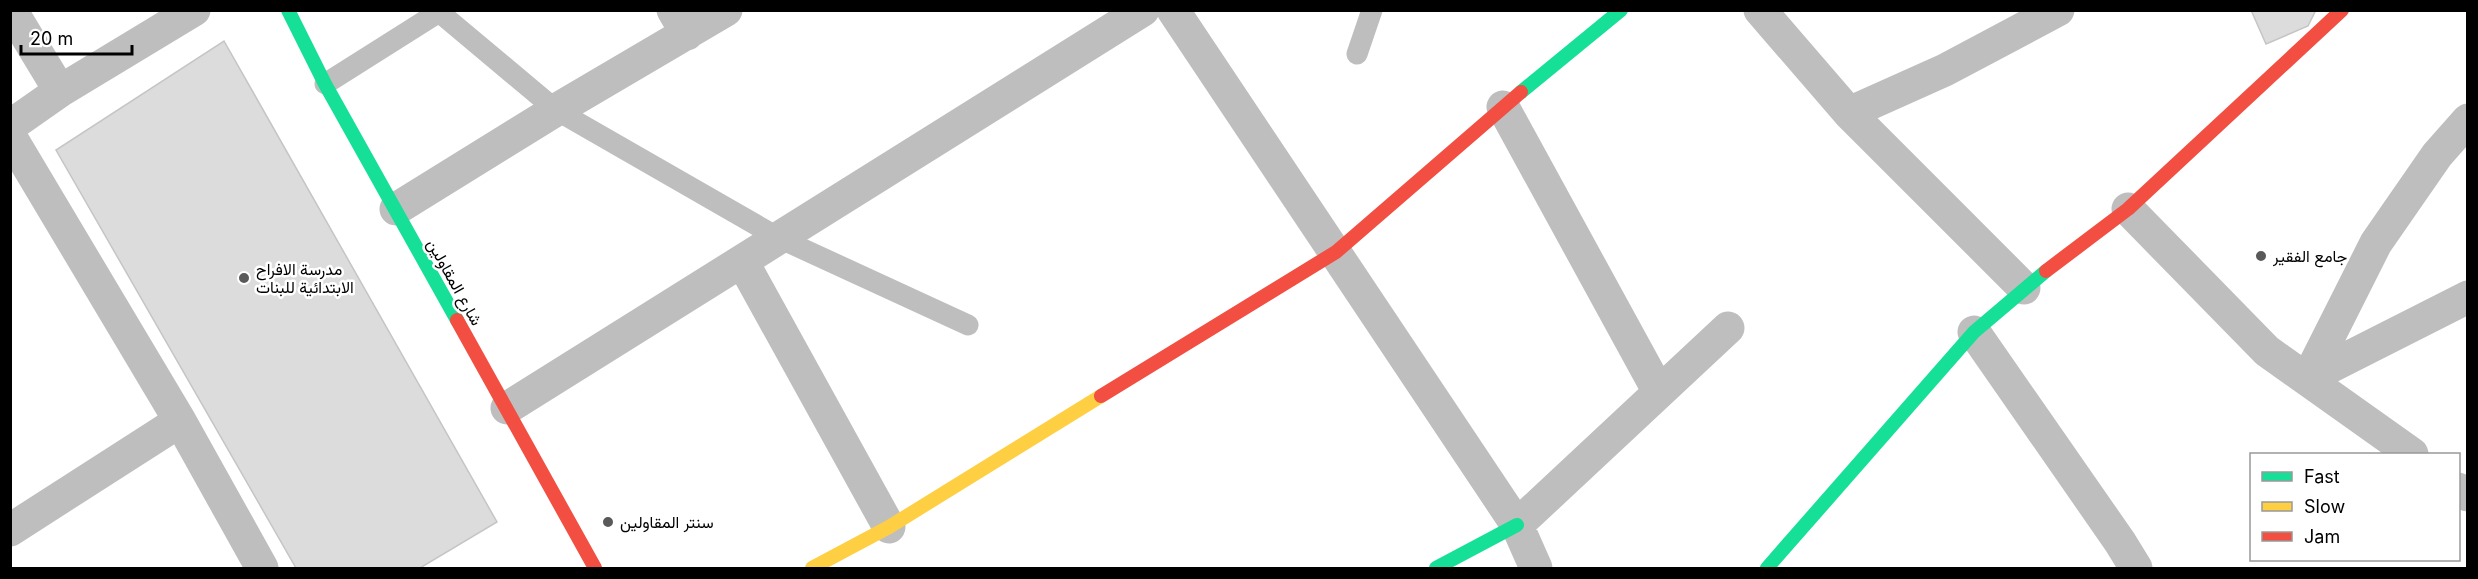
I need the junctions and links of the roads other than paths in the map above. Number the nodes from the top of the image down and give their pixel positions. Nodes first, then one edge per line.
1 (11, 10) edge
2 (194, 10) edge
3 (288, 10) edge
4 (726, 10) edge
5 (1143, 10) edge
6 (1173, 10) edge
7 (1372, 10) edge
8 (1621, 10) edge
9 (1760, 10) edge
10 (2058, 10) edge
11 (2342, 10) edge
12 (680, 22) edge
13 (1357, 54) dead end
14 (325, 84) junction
15 (60, 91) junction
16 (1503, 107) junction
17 (556, 110) junction
18 (1849, 113) junction
19 (2468, 120) edge
20 (10, 126) edge
21 (10, 136) edge
22 (396, 209) junction
23 (2128, 209) junction
24 (779, 238) junction
25 (1336, 252) junction
26 (742, 261) junction
27 (2024, 288) junction
28 (2468, 297) edge
29 (968, 325) dead end
30 (1728, 328) dead end
31 (1974, 332) junction
32 (2308, 378) junction
33 (1659, 392) junction
34 (507, 408) junction
35 (180, 421) junction
36 (2411, 453) edge
37 (1516, 525) junction
38 (889, 527) junction
39 (10, 530) edge
40 (820, 567) edge
41 (262, 568) edge
42 (595, 568) edge
43 (1436, 568) edge
44 (1536, 568) edge
45 (1767, 568) edge
46 (2136, 568) edge

1 - 15 street
2 - 15 street
3 - 14 street, شارع المقاولين
4 - 12 street
5 - 24 street
6 - 25 street
7 - 13 lane
8 - 16 street
9 - 18 street
10 - 18 street
11 - 23 street
12 - 17 street
14 - 17 lane
14 - 22 street, شارع المقاولين
15 - 20 street
16 - 25 street
16 - 33 street
17 - 22 street
17 - 24 lane
18 - 27 street
19 - 32 street
21 - 35 street
22 - 34 street, شارع المقاولين
23 - 27 street
23 - 32 street
24 - 26 street
24 - 29 lane
25 - 37 street
25 - 38 street
26 - 34 street
26 - 38 street
27 - 31 street
28 - 32 street
30 - 33 street
31 - 45 street
31 - 46 street
32 - 36 street
33 - 37 street
34 - 42 street, شارع المقاولين
35 - 39 street
35 - 41 street
37 - 43 street
37 - 44 street
38 - 40 street

